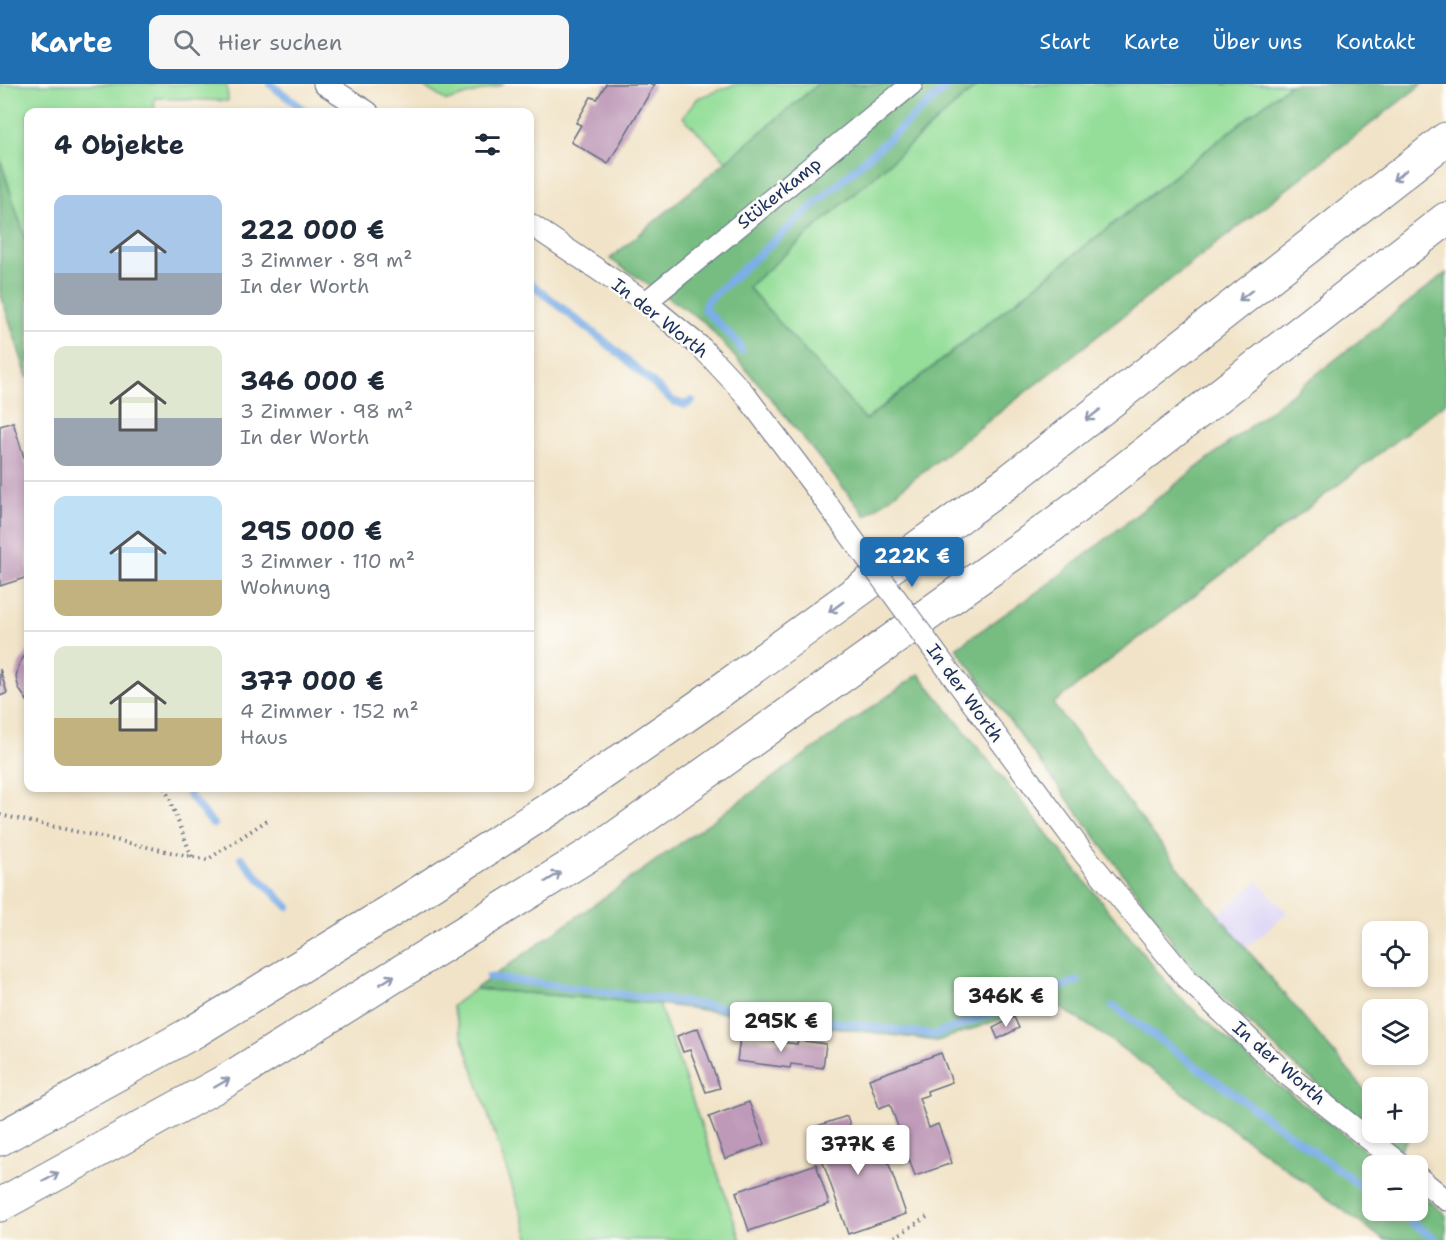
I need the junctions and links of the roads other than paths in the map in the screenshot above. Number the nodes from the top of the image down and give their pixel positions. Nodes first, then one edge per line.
1 (324, 84) edge
2 (912, 84) edge
3 (362, 108) edge
4 (1446, 139) edge
5 (1446, 219) edge
6 (534, 227) edge
7 (646, 302) junction
8 (0, 1139) edge
9 (1389, 1155) edge
10 (1428, 1185) edge
11 (1446, 1200) edge
12 (0, 1205) edge

1 - 3 street
2 - 7 street, Stükerkamp
4 -> 8 highway
12 -> 5 highway
6 - 7 street, In der Worth
7 - 9 street, In der Worth, bridge
10 - 11 street

